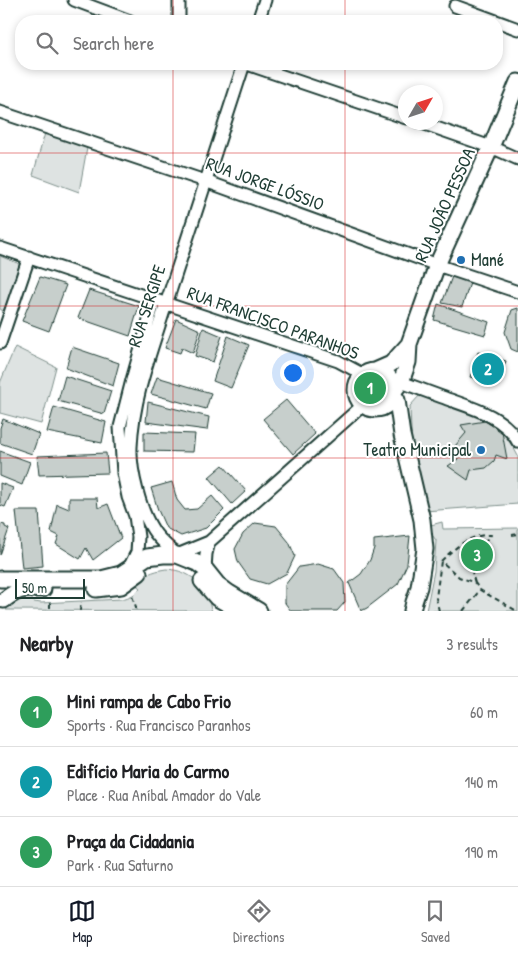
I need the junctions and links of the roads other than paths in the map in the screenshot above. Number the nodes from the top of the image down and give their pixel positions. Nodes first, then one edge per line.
1 (74, 0) edge
2 (179, 0) edge
3 (265, 0) edge
4 (90, 2) edge
5 (455, 6) dead end
6 (117, 15) edge
7 (179, 15) edge
8 (260, 15) edge
9 (480, 15) edge
10 (503, 24) edge
11 (518, 29) edge
12 (244, 70) edge
13 (264, 70) edge
14 (518, 82) edge
15 (0, 112) edge
16 (398, 115) edge
17 (442, 130) edge
18 (491, 147) junction
19 (518, 159) edge
20 (205, 181) junction
21 (0, 248) edge
22 (29, 257) junction
23 (437, 265) junction
24 (518, 292) edge
25 (155, 299) junction
26 (167, 303) junction
27 (0, 343) edge
28 (409, 344) junction
29 (370, 373) junction
30 (396, 389) junction
31 (368, 407) junction
32 (120, 427) junction
33 (133, 428) junction
34 (402, 435) junction
35 (518, 442) edge
36 (209, 542) junction
37 (177, 555) junction
38 (130, 568) junction
39 (205, 570) junction
40 (0, 579) edge
41 (0, 585) edge
42 (2, 604) edge
43 (411, 608) edge
44 (239, 611) edge
45 (259, 611) edge

1 - 4 street
2 - 7 street
3 - 8 street
4 - 6 street
5 - 9 street
10 - 11 street
12 - 20 street, RUA SERGIPE
13 - 16 street
14 - 18 street, RUA JOÃO PESSOA
15 - 20 street, RUA JORGE LÓSSIO
17 - 18 street
18 - 19 street
18 - 23 street, RUA JOÃO PESSOA
20 - 23 street, RUA JORGE LÓSSIO
20 - 26 street, RUA SERGIPE
21 - 22 street, RUA FRANCISCO PARANHOS
22 - 25 street, RUA FRANCISCO PARANHOS
22 - 27 street
23 - 24 street, RUA JORGE LÓSSIO
23 - 28 street, RUA JOÃO PESSOA
25 - 26 street, RUA FRANCISCO PARANHOS
25 - 32 street, RUA SERGIPE
26 - 29 street, RUA FRANCISCO PARANHOS
26 - 33 street, RUA SERGIPE
28 - 29 street, RUA JOÃO PESSOA
28 - 30 street, RUA JOÃO PESSOA
29 - 30 street
29 - 31 street
30 - 31 street
30 - 34 street
30 - 35 street
31 - 34 street
31 - 36 street
32 - 33 street
32 - 38 street, RUA SERGIPE
33 - 37 street, RUA SERGIPE
34 - 43 street
36 - 37 street
36 - 39 street
37 - 38 street
37 - 39 street
38 - 40 street
39 - 45 street
41 - 42 street
42 - 44 street

